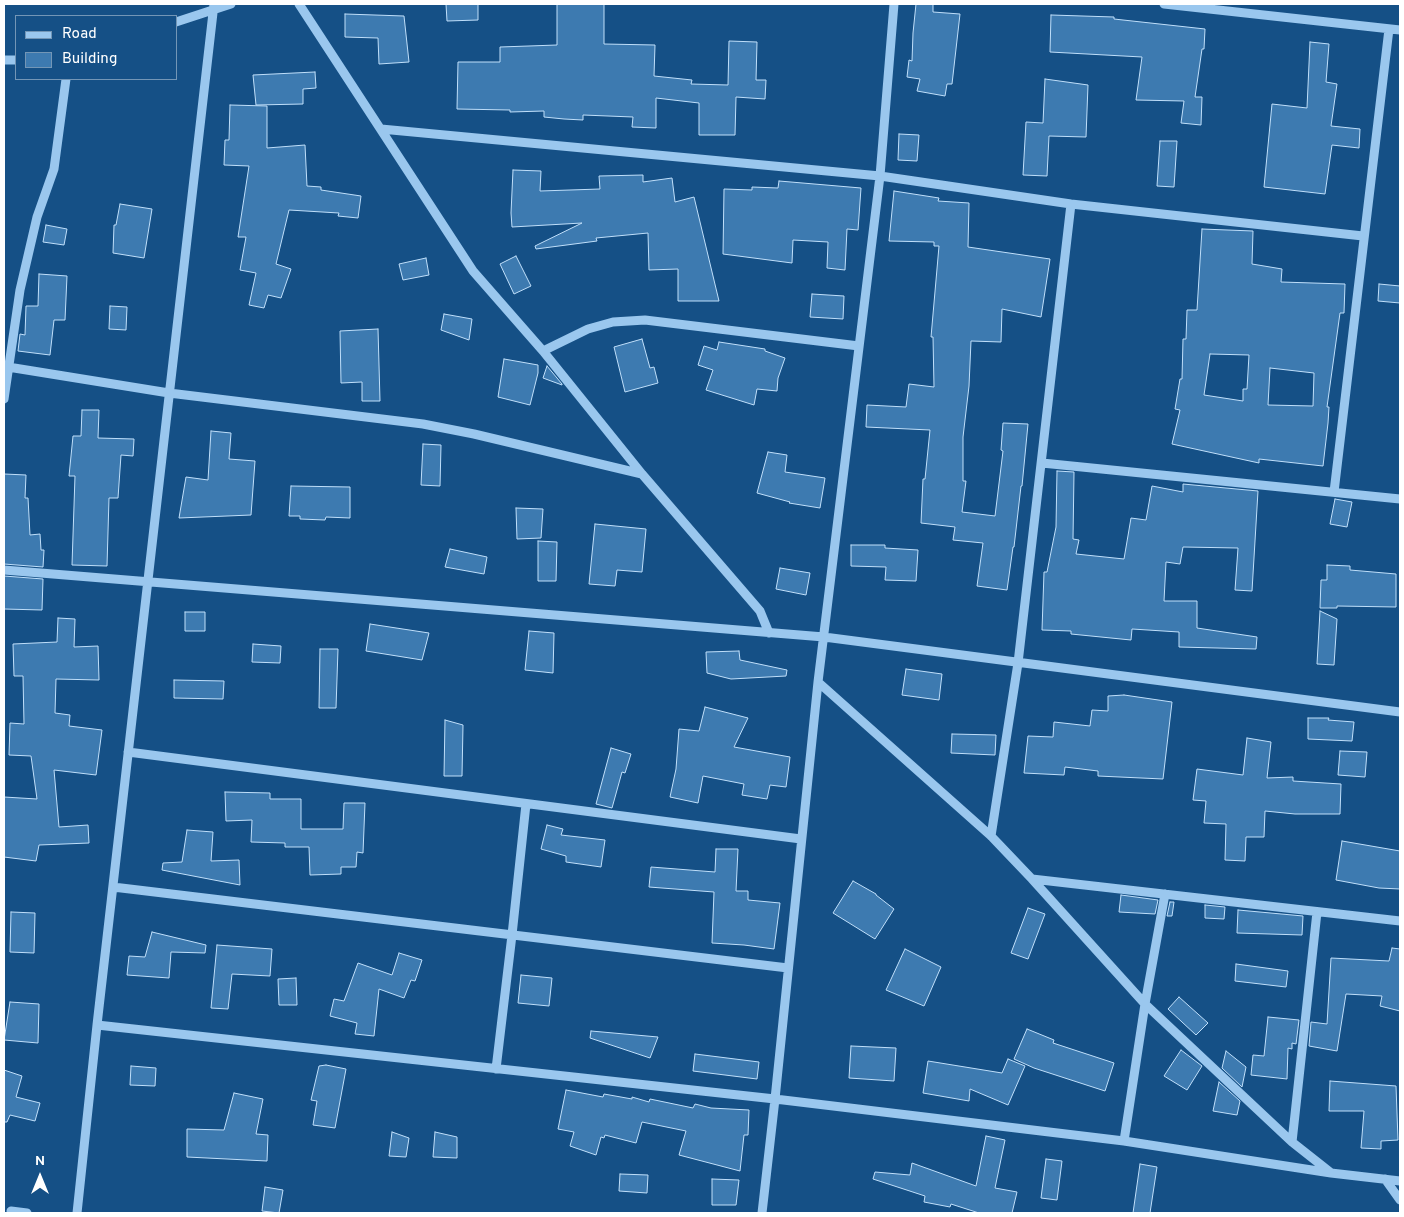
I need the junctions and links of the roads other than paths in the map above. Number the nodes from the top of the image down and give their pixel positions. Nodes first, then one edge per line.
1 (231, 4) edge
2 (299, 4) edge
3 (894, 4) edge
4 (1164, 4) edge
5 (213, 7) edge
6 (178, 21) edge
7 (1389, 29) junction
8 (1400, 30) edge
9 (66, 80) edge
10 (381, 129) junction
11 (880, 176) junction
12 (1071, 204) junction
13 (1363, 236) junction
14 (859, 346) junction
15 (543, 351) junction
16 (8, 367) junction
17 (169, 392) junction
18 (4, 399) edge
19 (1042, 463) junction
20 (642, 474) junction
21 (1334, 492) junction
22 (1400, 499) edge
23 (4, 570) edge
24 (148, 581) junction
25 (770, 633) junction
26 (824, 638) junction
27 (1018, 663) junction
28 (818, 682) junction
29 (1400, 712) edge
30 (128, 752) junction
31 (526, 804) junction
32 (991, 836) junction
33 (801, 839) junction
34 (1032, 879) junction
35 (113, 887) junction
36 (1165, 894) junction
37 (1317, 912) junction
38 (1400, 922) edge
39 (512, 935) junction
40 (788, 968) junction
41 (1145, 1004) junction
42 (97, 1025) junction
43 (496, 1069) junction
44 (775, 1099) junction
45 (1124, 1141) junction
46 (1292, 1142) junction
47 (1331, 1173) junction
48 (1385, 1179) junction
49 (1400, 1181) edge
50 (1400, 1200) edge
51 (11, 1211) dead end
52 (27, 1213) edge
53 (78, 1213) edge
54 (762, 1213) edge

1 - 5 street
2 - 10 street
3 - 11 street
4 - 7 street
5 - 6 street
5 - 17 street
7 - 8 street
7 - 13 street
9 - 16 street
10 - 11 street
10 - 15 street
11 - 12 street
11 - 14 street
12 - 13 street
12 - 19 street
13 - 21 street
14 - 15 street
14 - 26 street
15 - 20 street
16 - 17 street
16 - 18 street
17 - 20 street
17 - 24 street
19 - 21 street
19 - 27 street
20 - 25 street
21 - 22 street
23 - 24 street
24 - 25 street
24 - 30 street
25 - 26 street
26 - 27 street
26 - 28 street
27 - 29 street
27 - 32 street
28 - 32 street
28 - 33 street
30 - 31 street
30 - 35 street
31 - 33 street
31 - 39 street
32 - 34 street
33 - 40 street
34 - 36 street
34 - 41 street
35 - 39 street
35 - 42 street
36 - 37 street
36 - 41 street
37 - 38 street
37 - 46 street
39 - 40 street
39 - 43 street
40 - 44 street
41 - 45 street
41 - 46 street
42 - 43 street
42 - 53 street
43 - 44 street
44 - 45 street
44 - 54 street
45 - 47 street
46 - 47 street
47 - 48 street
48 - 49 street
48 - 50 street
51 - 52 street

